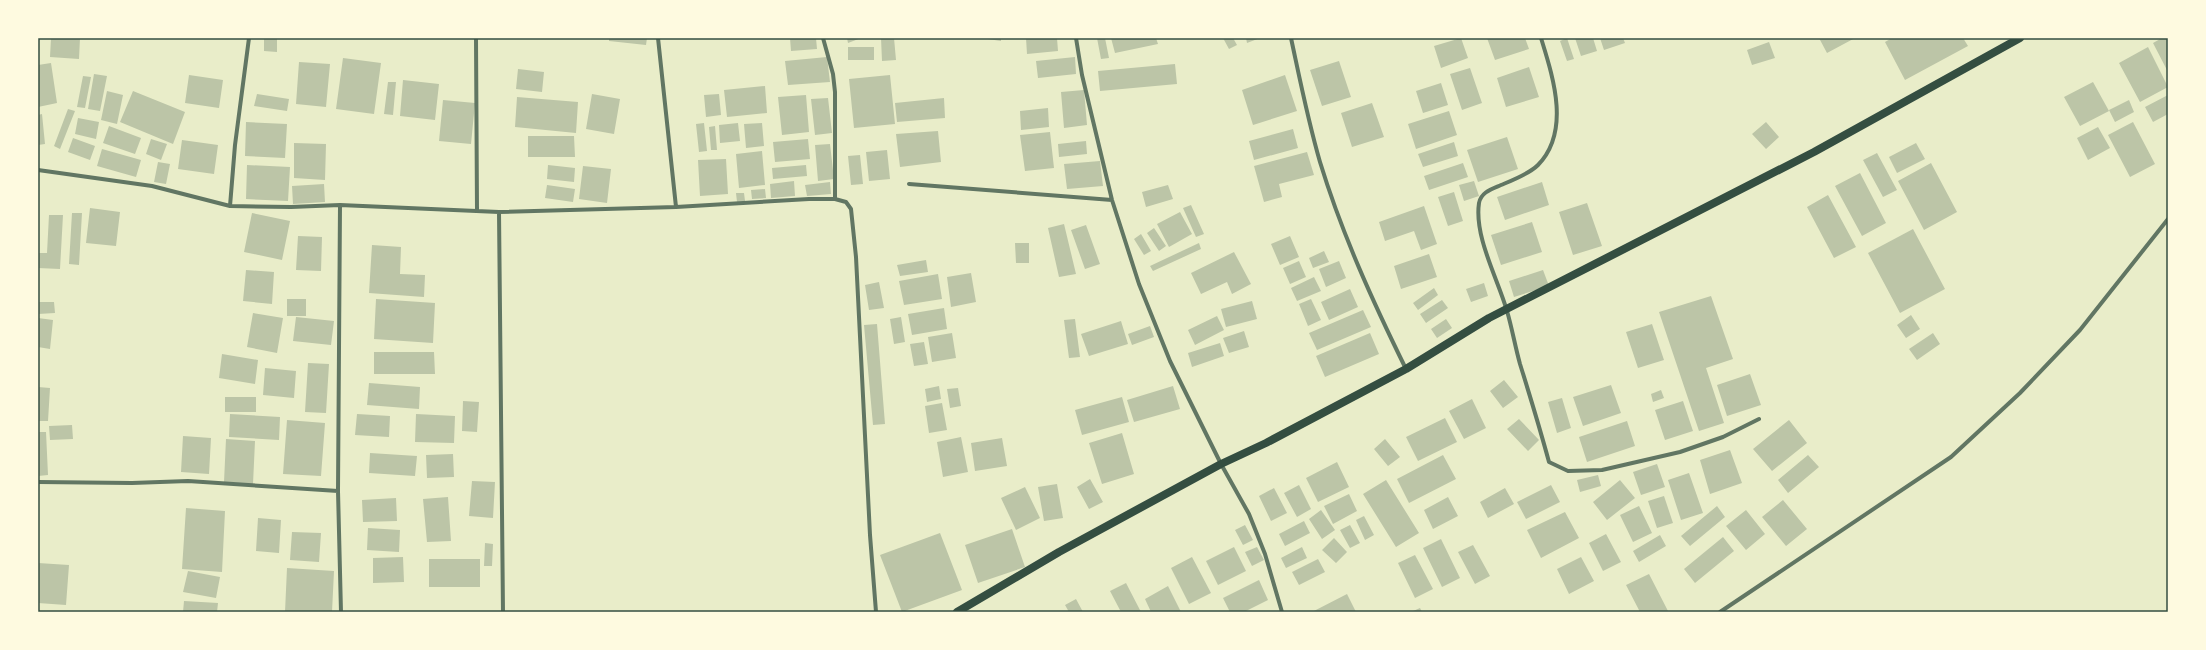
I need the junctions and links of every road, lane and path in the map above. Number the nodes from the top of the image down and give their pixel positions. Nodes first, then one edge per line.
1 (249, 38) edge
2 (476, 38) edge
3 (658, 38) edge
4 (823, 38) edge
5 (1076, 38) edge
6 (1291, 38) edge
7 (1541, 38) edge
8 (2020, 38) edge
9 (38, 170) edge
10 (909, 184) dead end
11 (835, 199) junction
12 (1112, 200) junction
13 (340, 205) junction
14 (230, 206) junction
15 (676, 207) junction
16 (477, 211) junction
17 (499, 212) junction
18 (2168, 219) edge
19 (1507, 310) junction
20 (1406, 369) junction
21 (1759, 419) dead end
22 (1221, 464) junction
23 (38, 482) edge
24 (338, 491) junction
25 (341, 612) edge
26 (503, 612) edge
27 (876, 612) edge
28 (957, 612) edge
29 (1282, 612) edge
30 (1720, 612) edge

1 - 14 street
2 - 16 street
3 - 15 street
4 - 11 street
5 - 12 street
6 - 20 street
7 - 19 street
8 - 19 main road
9 - 14 street
10 - 12 street
11 - 15 street
11 - 27 street
12 - 22 street
13 - 14 street
13 - 16 street
13 - 24 street
15 - 17 street
16 - 17 street
17 - 26 street
18 - 30 street
19 - 20 main road
19 - 21 street
20 - 22 main road
22 - 28 main road
22 - 29 street
23 - 24 street
24 - 25 street

